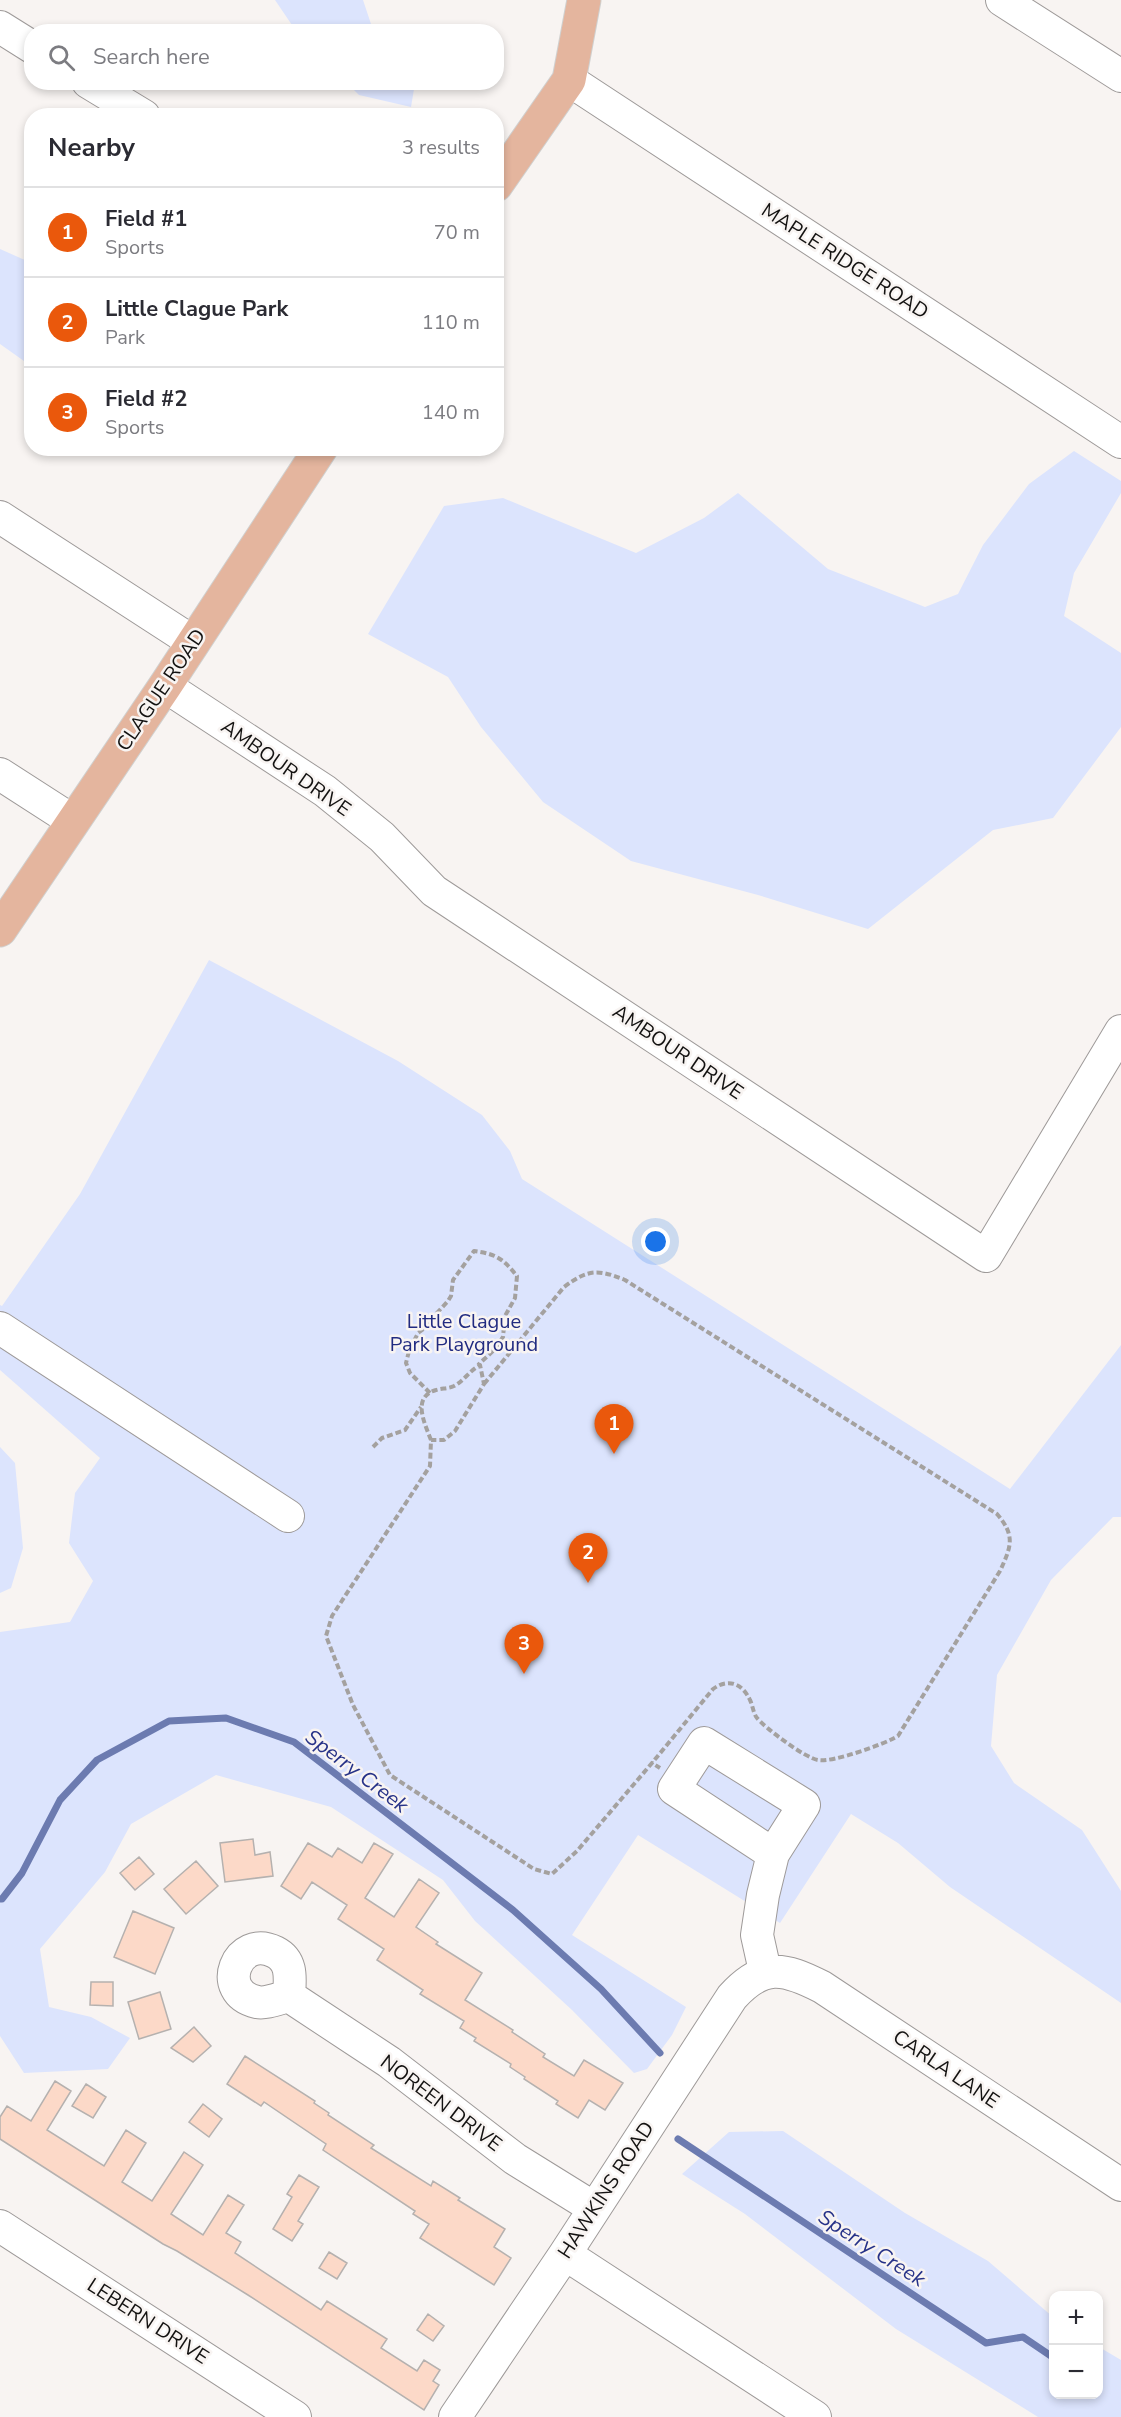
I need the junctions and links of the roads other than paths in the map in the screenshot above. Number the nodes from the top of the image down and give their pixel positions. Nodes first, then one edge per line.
1 (584, 0) edge
2 (1002, 0) edge
3 (0, 27) edge
4 (24, 42) edge
5 (1121, 76) edge
6 (569, 80) junction
7 (101, 90) edge
8 (131, 108) edge
9 (504, 173) edge
10 (1121, 442) edge
11 (316, 456) edge
12 (0, 518) edge
13 (193, 642) junction
14 (165, 686) junction
15 (0, 774) edge
16 (73, 821) junction
17 (0, 930) edge
18 (1121, 1031) edge
19 (0, 1328) edge
20 (288, 1516) dead end
21 (773, 1854) dead end
22 (765, 1971) junction
23 (289, 1996) dead end
24 (1121, 2185) edge
25 (594, 2208) junction
26 (0, 2226) edge
27 (565, 2254) junction
28 (295, 2417) edge
29 (455, 2417) edge
30 (815, 2417) edge

1 - 6 main road
2 - 5 street
3 - 4 street
6 - 9 main road
6 - 10 street, MAPLE RIDGE ROAD
7 - 8 street
11 - 13 main road, CLAGUE ROAD
12 - 13 street
13 - 14 main road, CLAGUE ROAD
14 - 16 main road, CLAGUE ROAD
14 - 18 street, AMBOUR DRIVE
15 - 16 street
16 - 17 main road, CLAGUE ROAD
19 - 20 street
21 - 22 street
22 - 24 street, CARLA LANE
22 - 25 street, HAWKINS ROAD
23 - 25 street, NOREEN DRIVE
25 - 27 street, HAWKINS ROAD
26 - 28 street, LEBERN DRIVE
27 - 29 street, HAWKINS ROAD
27 - 30 street

